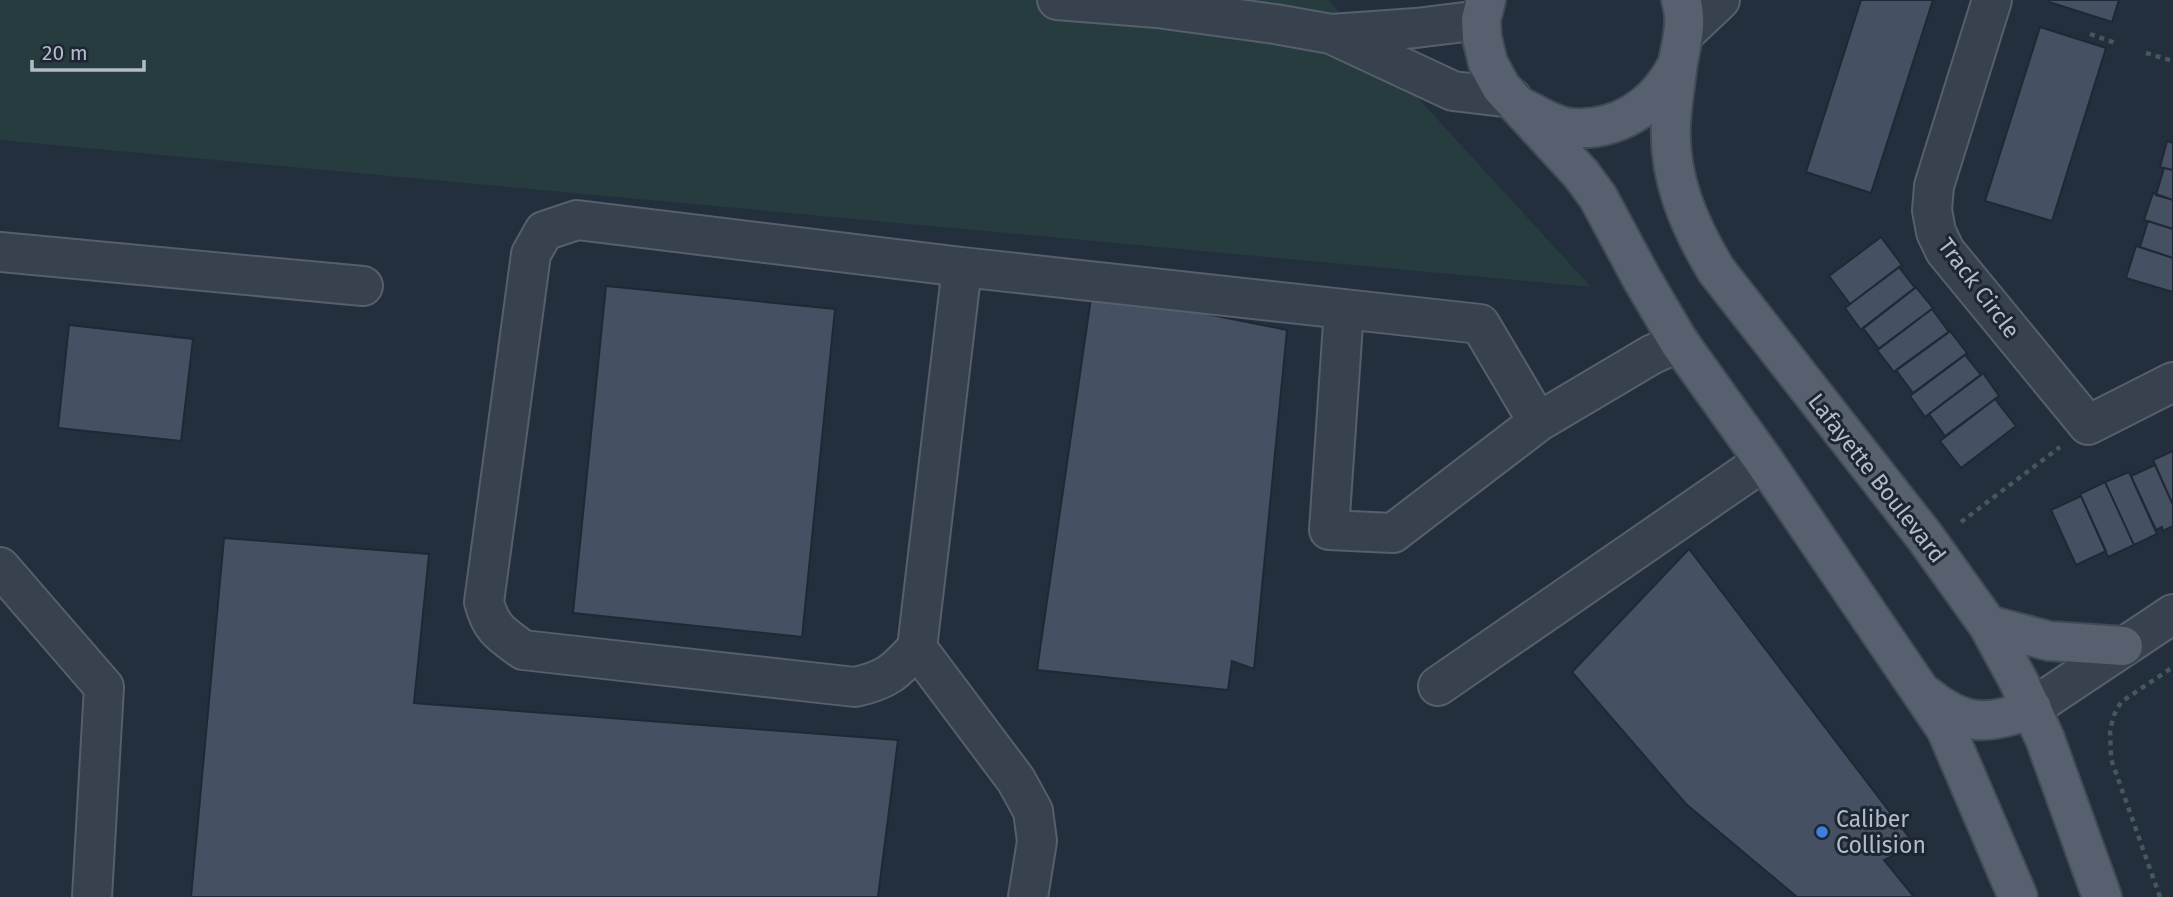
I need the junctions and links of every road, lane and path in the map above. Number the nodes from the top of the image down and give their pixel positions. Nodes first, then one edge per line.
1 (1057, 0) edge
2 (1720, 0) edge
3 (1992, 0) edge
4 (1482, 8) edge
5 (1681, 33) edge
6 (1331, 34) junction
7 (2090, 34) dead end
8 (2118, 44) dead end
9 (2147, 53) dead end
10 (2173, 61) edge
11 (1516, 102) junction
12 (0, 252) edge
13 (962, 267) junction
14 (363, 286) dead end
15 (1344, 309) junction
16 (1679, 342) junction
17 (2173, 382) edge
18 (1538, 422) junction
19 (1764, 461) junction
20 (2025, 473) dead end
21 (1960, 523) dead end
22 (0, 567) edge
23 (2173, 614) edge
24 (1988, 625) junction
25 (2123, 646) junction
26 (917, 648) junction
27 (2173, 667) edge
28 (1438, 686) dead end
29 (1920, 690) junction
30 (2032, 708) junction
31 (92, 897) edge
32 (1028, 897) edge
33 (2018, 897) edge
34 (2102, 897) edge
35 (2160, 897) edge

1 - 6 street
2 - 5 street
3 - 17 street, Track Circle
4 - 6 street
4 - 11 main road
5 - 11 main road
5 - 24 main road, Lafayette Boulevard
6 - 11 street
7 - 8 path
9 - 10 path
11 - 16 main road
12 - 14 street
13 - 15 street
13 - 26 street
13 - 26 street
15 - 18 street
15 - 18 street
16 - 18 street
16 - 19 main road
19 - 28 street
19 - 29 main road
20 - 21 path
22 - 31 street
23 - 25 street
24 - 25 main road
24 - 30 main road, Lafayette Boulevard
25 - 30 street
26 - 32 street
27 - 35 path
29 - 30 main road
29 - 33 main road
30 - 34 main road, Lafayette Boulevard

